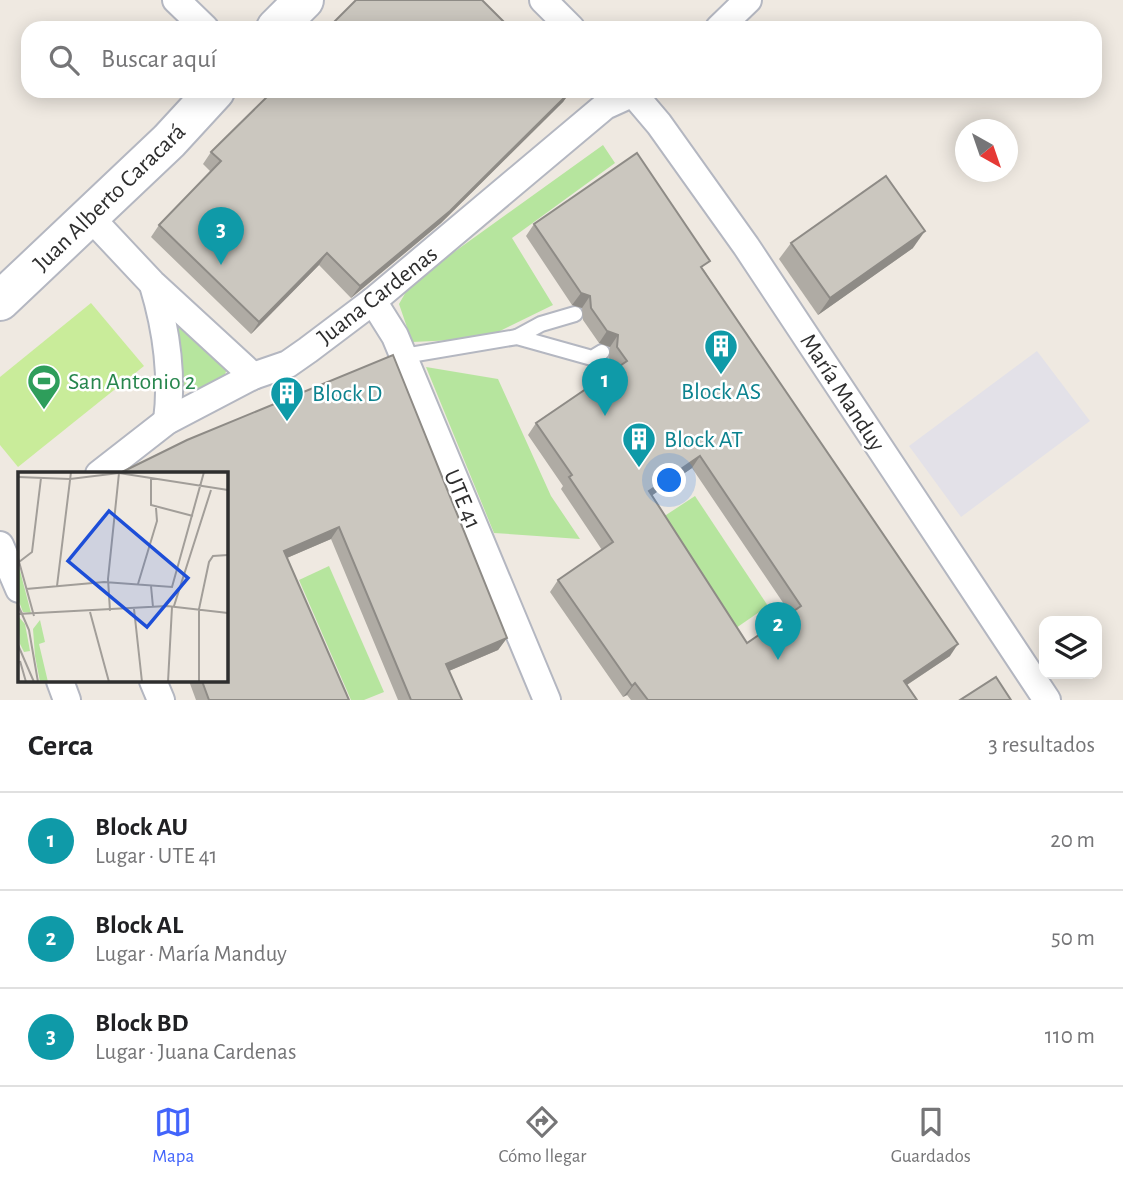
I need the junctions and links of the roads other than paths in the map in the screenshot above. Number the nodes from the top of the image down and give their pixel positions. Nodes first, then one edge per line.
1 (176, 0) edge
2 (304, 0) edge
3 (543, 0) edge
4 (748, 0) edge
5 (198, 21) edge
6 (283, 21) edge
7 (563, 21) edge
8 (726, 21) edge
9 (208, 98) edge
10 (622, 98) edge
11 (639, 98) edge
12 (90, 217) junction
13 (152, 284) junction
14 (0, 301) edge
15 (373, 301) junction
16 (575, 314) dead end
17 (517, 337) junction
18 (603, 352) dead end
19 (404, 356) junction
20 (253, 376) junction
21 (167, 421) junction
22 (102, 472) edge
23 (0, 545) edge
24 (18, 587) edge
25 (60, 682) edge
26 (153, 682) edge
27 (67, 700) edge
28 (161, 700) edge
29 (547, 700) edge
30 (1047, 700) edge

1 - 5 street
2 - 6 street
3 - 7 street
4 - 8 street
9 - 12 street, Juan Alberto Caracará
10 - 15 street, Juana Cardenas
11 - 30 street, María Manduy
12 - 13 street
12 - 14 street, Juan Alberto Caracará
13 - 20 street
13 - 21 street
15 - 19 street, UTE 41
15 - 20 street, Juana Cardenas
16 - 17 lane
17 - 18 lane
17 - 19 lane
19 - 29 street, UTE 41
20 - 21 street, Juana Cardenas
21 - 22 street, Juana Cardenas
23 - 24 street
25 - 27 street
26 - 28 street

